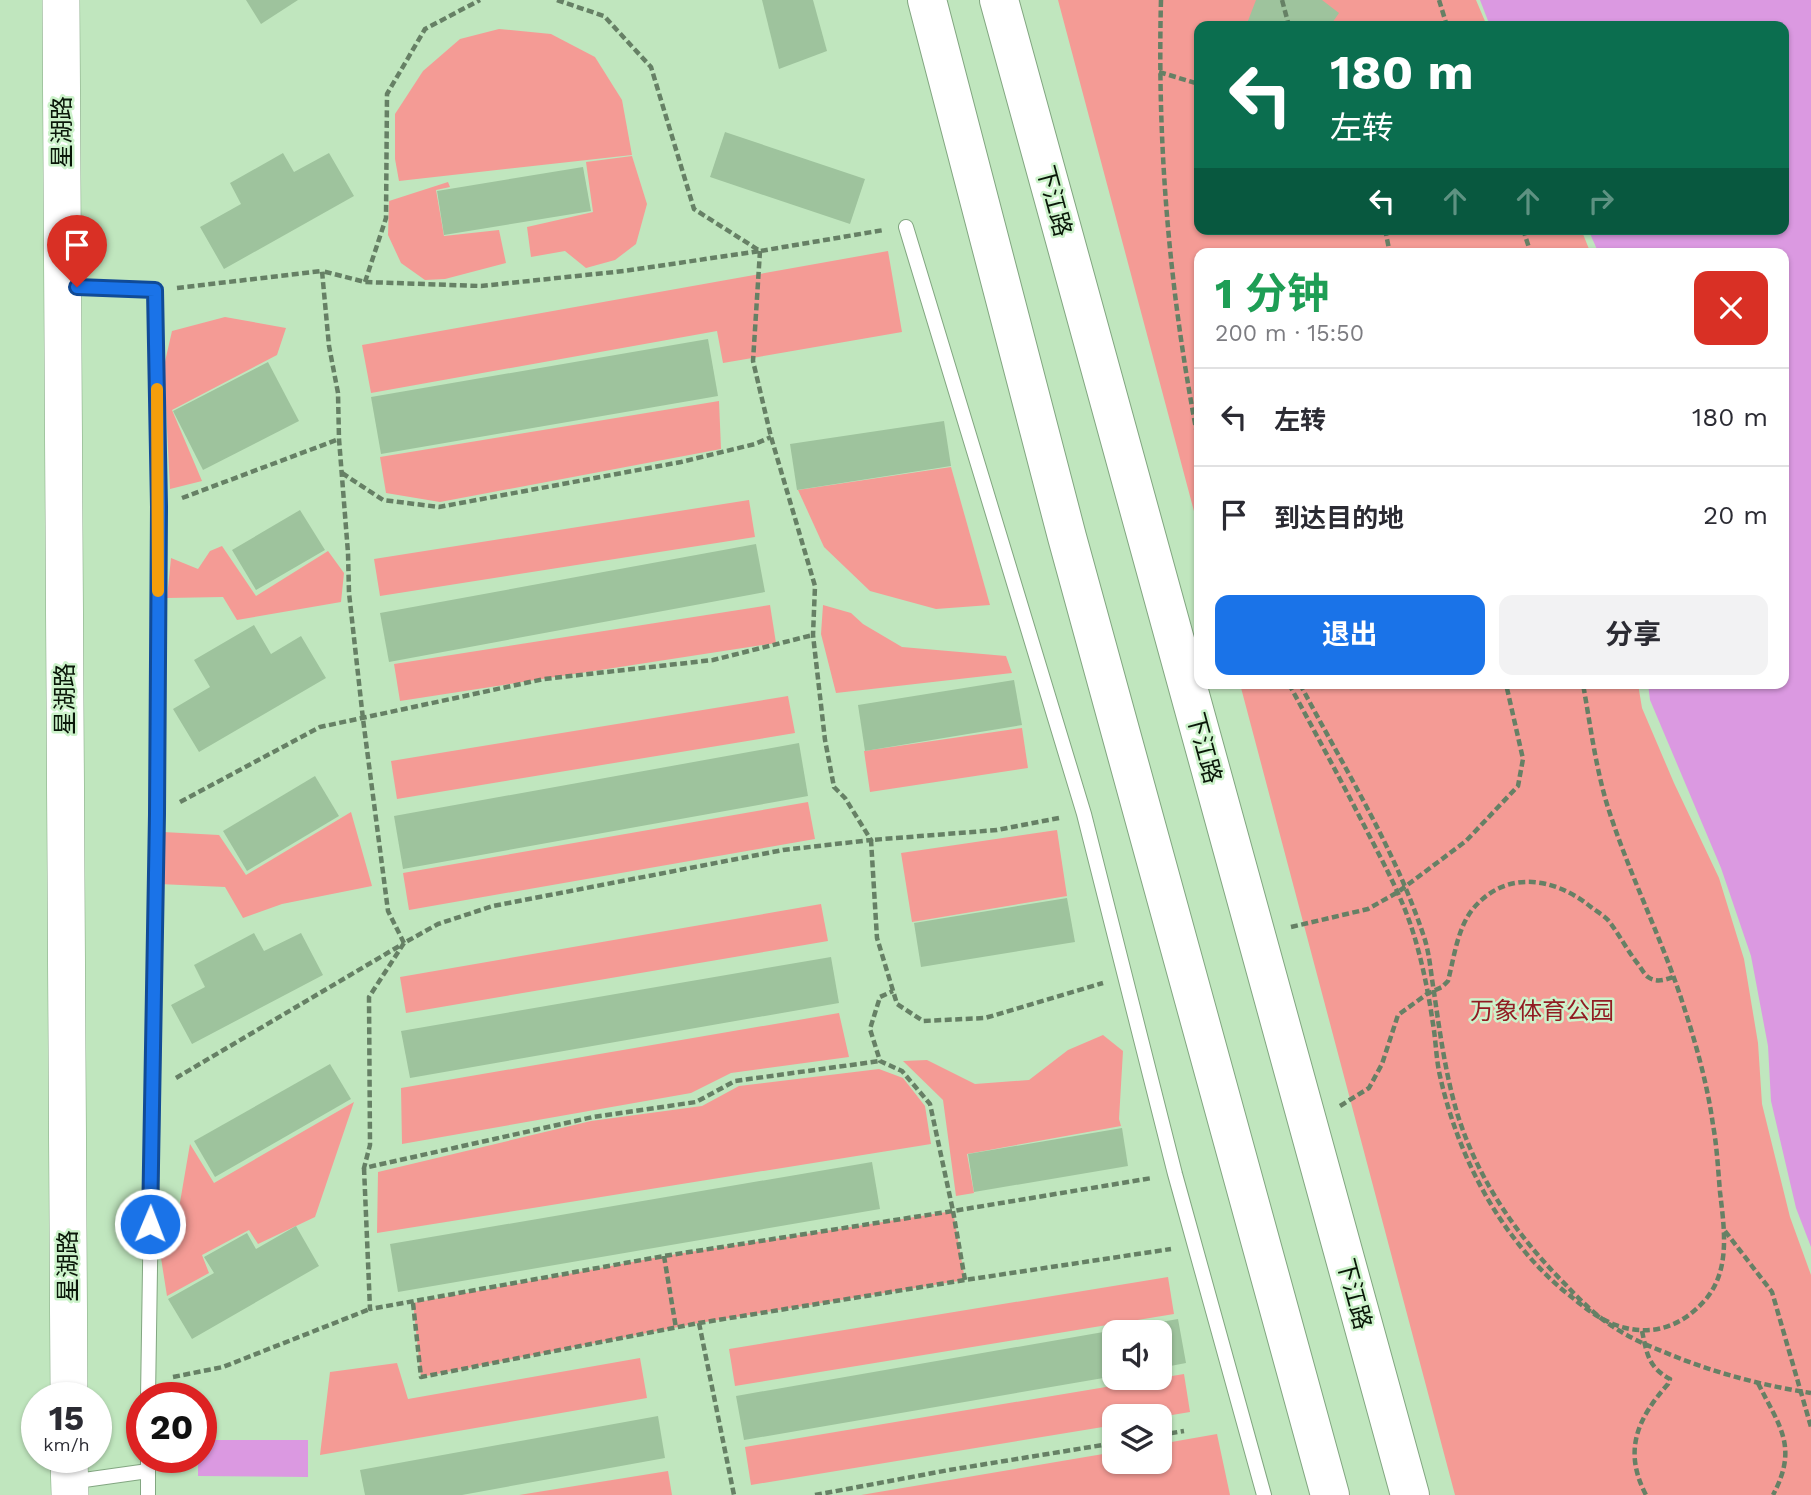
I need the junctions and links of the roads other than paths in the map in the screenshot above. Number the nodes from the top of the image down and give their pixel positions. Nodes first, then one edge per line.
1 (61, 0) edge
2 (927, 0) edge
3 (999, 0) edge
4 (906, 227) road end
5 (63, 287) junction
6 (69, 1382) edge
7 (147, 1382) edge
8 (126, 1469) edge
9 (148, 1473) edge
10 (70, 1478) edge
11 (148, 1495) edge
12 (1264, 1495) edge
13 (1331, 1495) edge
14 (1410, 1495) edge

1 - 5 street, 星湖路
2 - 13 main road
3 - 14 main road, 下江路
4 - 12 lane
5 - 6 street, 星湖路
5 - 7 lane
8 - 10 lane
9 - 11 lane

